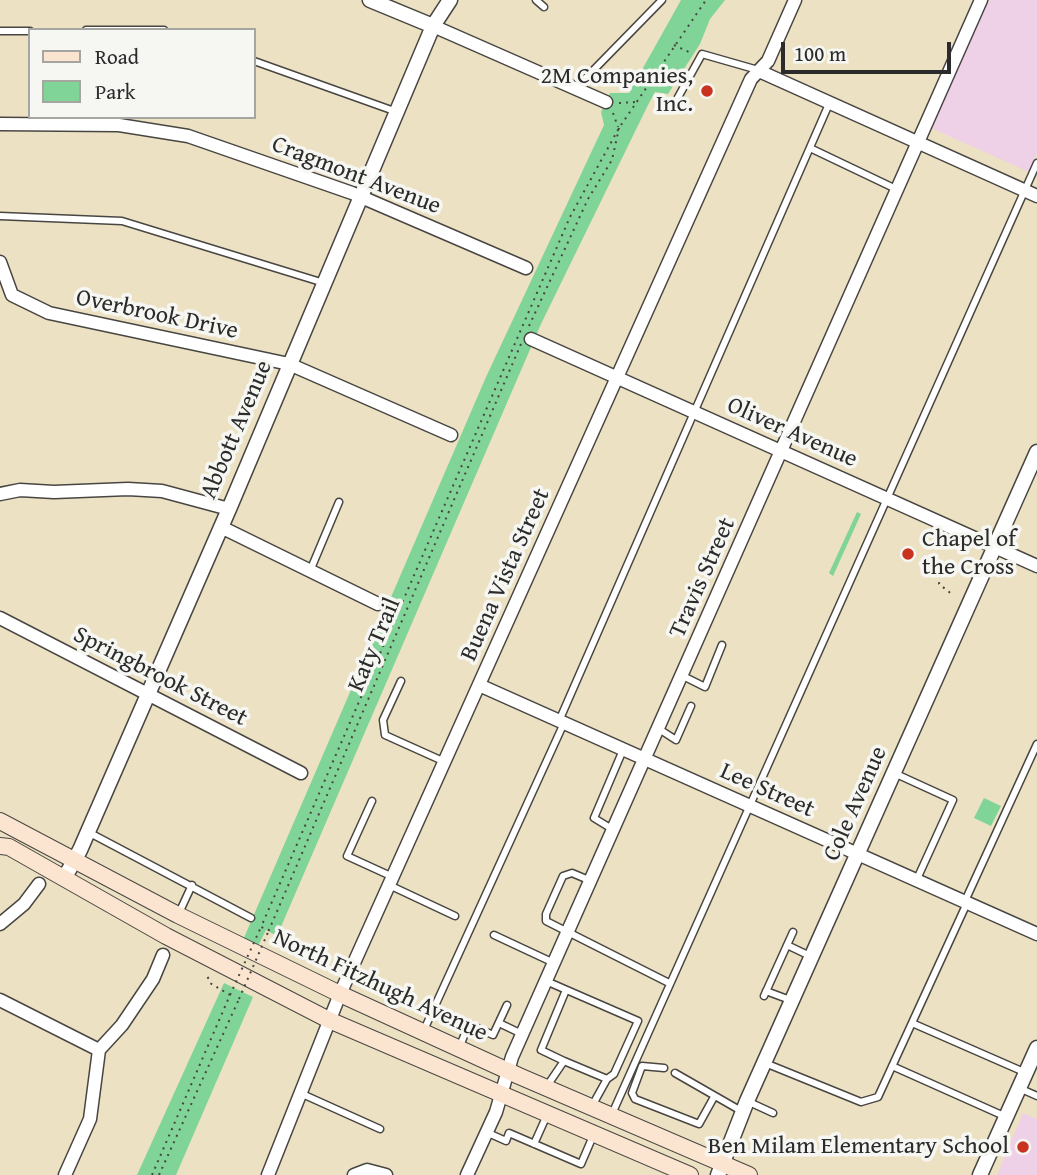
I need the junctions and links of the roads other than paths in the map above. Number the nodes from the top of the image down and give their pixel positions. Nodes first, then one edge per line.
1 (370, 0) edge
2 (450, 0) edge
3 (536, 0) edge
4 (662, 0) edge
5 (795, 0) edge
6 (981, 0) edge
7 (544, 7) dead end
8 (433, 26) junction
9 (0, 31) edge
10 (28, 31) edge
11 (256, 62) edge
12 (759, 71) junction
13 (575, 89) junction
14 (676, 101) dead end
15 (606, 102) dead end
16 (830, 104) junction
17 (397, 112) junction
18 (0, 124) edge
19 (919, 143) junction
20 (810, 148) junction
21 (1037, 163) edge
22 (898, 190) junction
23 (1031, 193) edge
24 (361, 197) junction
25 (0, 216) edge
26 (0, 262) edge
27 (526, 268) dead end
28 (324, 283) junction
29 (526, 338) road end
30 (289, 365) junction
31 (617, 377) junction
32 (696, 413) junction
33 (451, 435) dead end
34 (783, 452) junction
35 (1037, 452) edge
36 (4, 493) edge
37 (886, 498) junction
38 (339, 502) dead end
39 (229, 509) junction
40 (221, 527) junction
41 (995, 547) junction
42 (1037, 565) edge
43 (310, 571) junction
44 (378, 604) dead end
45 (0, 618) edge
46 (722, 645) dead end
47 (683, 676) junction
48 (401, 681) dead end
49 (479, 685) junction
50 (148, 693) junction
51 (691, 706) dead end
52 (562, 722) junction
53 (659, 730) junction
54 (1037, 744) edge
55 (623, 750) junction
56 (645, 760) junction
57 (445, 762) junction
58 (301, 773) dead end
59 (894, 773) junction
60 (372, 800) dead end
61 (749, 806) junction
62 (0, 821) edge
63 (614, 830) junction
64 (88, 832) junction
65 (4, 846) edge
66 (858, 855) junction
67 (75, 859) junction
68 (65, 877) junction
69 (916, 880) junction
70 (391, 881) junction
71 (591, 881) junction
72 (39, 884) dead end
73 (192, 885) junction
74 (966, 902) junction
75 (178, 915) junction
76 (455, 916) dead end
77 (251, 918) dead end
78 (0, 923) edge
79 (793, 932) dead end
80 (568, 933) junction
81 (1037, 934) edge
82 (494, 935) dead end
83 (166, 936) junction
84 (787, 945) junction
85 (163, 956) dead end
86 (812, 957) junction
87 (554, 963) junction
88 (546, 981) junction
89 (669, 983) junction
90 (566, 990) junction
91 (340, 994) junction
92 (0, 999) edge
93 (793, 1001) junction
94 (507, 1005) dead end
95 (434, 1008) junction
96 (329, 1020) junction
97 (499, 1023) junction
98 (912, 1023) junction
99 (469, 1024) junction
100 (424, 1032) junction
101 (522, 1034) junction
102 (458, 1048) junction
103 (1037, 1048) edge
104 (99, 1050) junction
105 (564, 1060) junction
106 (765, 1063) junction
107 (892, 1066) junction
108 (664, 1068) dead end
109 (508, 1071) junction
110 (1026, 1072) junction
111 (675, 1073) dead end
112 (607, 1079) junction
113 (546, 1087) junction
114 (1019, 1088) junction
115 (300, 1093) junction
116 (501, 1095) junction
117 (1037, 1096) edge
118 (714, 1097) junction
119 (591, 1107) junction
120 (745, 1107) junction
121 (773, 1113) dead end
122 (547, 1115) junction
123 (611, 1116) junction
124 (1006, 1117) junction
125 (380, 1129) dead end
126 (486, 1132) junction
127 (594, 1135) junction
128 (534, 1144) junction
129 (720, 1170) edge
130 (686, 1174) edge
131 (65, 1175) edge
132 (268, 1175) edge
133 (354, 1175) edge
134 (386, 1175) edge
135 (467, 1175) edge
136 (749, 1175) edge
137 (980, 1175) edge

1 - 8 street
2 - 8 street, Abbott Avenue
3 - 7 lane
4 - 13 lane
5 - 12 street, Buena Vista Street
6 - 19 street, Travis Street
8 - 13 street
8 - 17 street, Abbott Avenue
9 - 10 lane
11 - 17 lane
12 - 14 lane
12 - 16 street
12 - 31 street, Buena Vista Street
13 - 15 street
16 - 19 street
16 - 20 lane
17 - 24 street, Abbott Avenue
18 - 24 street, Cragmont Avenue
19 - 22 street, Travis Street
19 - 23 street
20 - 22 lane
20 - 32 lane
21 - 23 lane
22 - 34 street, Travis Street
23 - 37 lane
24 - 27 street, Cragmont Avenue
24 - 28 street, Abbott Avenue
25 - 28 lane
26 - 30 street, Overbrook Drive
28 - 30 street, Abbott Avenue
29 - 31 street, Oliver Avenue
30 - 33 street, Overbrook Drive
30 - 39 street, Abbott Avenue
31 - 32 street, Oliver Avenue
31 - 49 street, Buena Vista Street
32 - 34 street, Oliver Avenue
32 - 52 lane
34 - 37 street, Oliver Avenue
34 - 47 street, Travis Street
35 - 41 street, Cole Avenue
36 - 39 street
37 - 41 street, Oliver Avenue
37 - 61 lane
38 - 43 lane
39 - 40 street, Abbott Avenue
40 - 43 street
40 - 50 street, Abbott Avenue
41 - 42 street, Oliver Avenue
41 - 59 street, Cole Avenue
43 - 44 street
45 - 50 street, Springbrook Street
46 - 47 lane
47 - 53 street, Travis Street
48 - 57 lane
49 - 52 street, Lee Street
49 - 57 street, Buena Vista Street
50 - 58 street, Springbrook Street
50 - 64 street, Abbott Avenue
51 - 53 lane
52 - 55 street, Lee Street
52 - 95 lane
53 - 56 street, Travis Street
54 - 74 lane
55 - 56 street, Lee Street
55 - 63 lane
56 - 61 street, Lee Street
56 - 63 street, Travis Street
57 - 70 street, Buena Vista Street
59 - 66 street, Cole Avenue
59 - 69 lane
60 - 70 lane
61 - 66 street, Lee Street
61 - 89 lane
62 - 67 main road, North Fitzhugh Avenue
63 - 71 street, Travis Street
64 - 67 street, Abbott Avenue
64 - 73 lane
65 - 68 main road, North Fitzhugh Avenue
66 - 69 street, Lee Street
66 - 86 street, Cole Avenue
67 - 68 street, Abbott Avenue
67 - 75 main road, North Fitzhugh Avenue
68 - 83 main road, North Fitzhugh Avenue
69 - 74 street, Lee Street
70 - 76 lane
70 - 91 street, Buena Vista Street
71 - 80 street, Travis Street
71 - 80 lane
72 - 78 street
73 - 75 lane
73 - 77 lane
74 - 81 street, Lee Street
74 - 98 lane
75 - 83 main road
75 - 91 main road, North Fitzhugh Avenue
79 - 84 lane
80 - 87 street, Travis Street
80 - 89 lane
82 - 87 lane
83 - 96 main road, North Fitzhugh Avenue
84 - 86 lane
84 - 93 lane
85 - 104 street
86 - 93 street, Cole Avenue
87 - 88 street, Travis Street
88 - 90 lane
88 - 101 street, Travis Street
89 - 123 lane
90 - 105 lane
90 - 112 lane
91 - 96 street, Buena Vista Street
91 - 100 main road, North Fitzhugh Avenue
92 - 104 street
93 - 106 street, Cole Avenue
94 - 97 lane
95 - 99 lane
95 - 100 lane
96 - 115 street, Buena Vista Street
96 - 116 main road, North Fitzhugh Avenue
97 - 99 lane
97 - 101 lane
98 - 107 lane
98 - 110 lane
99 - 102 lane
100 - 102 main road, North Fitzhugh Avenue
101 - 109 street, Travis Street
102 - 109 main road, North Fitzhugh Avenue
103 - 110 street
104 - 131 street
105 - 112 lane
105 - 113 lane
106 - 107 lane
106 - 120 street, Cole Avenue
107 - 124 lane
108 - 118 lane
109 - 113 main road, North Fitzhugh Avenue
109 - 116 street, Travis Street
110 - 114 street
111 - 118 lane
112 - 119 lane
113 - 119 main road, North Fitzhugh Avenue
114 - 117 lane
114 - 124 street
115 - 125 lane
115 - 132 street, Buena Vista Street
116 - 122 main road, North Fitzhugh Avenue
116 - 126 street, Travis Street
118 - 120 lane
119 - 123 main road, North Fitzhugh Avenue
120 - 121 lane
120 - 129 street, Cole Avenue
122 - 127 main road, North Fitzhugh Avenue
122 - 128 lane
123 - 129 main road, North Fitzhugh Avenue
124 - 137 street
126 - 128 lane
126 - 135 street, Travis Street
127 - 128 lane
127 - 130 main road, North Fitzhugh Avenue
129 - 136 main road, North Fitzhugh Avenue
133 - 134 street

